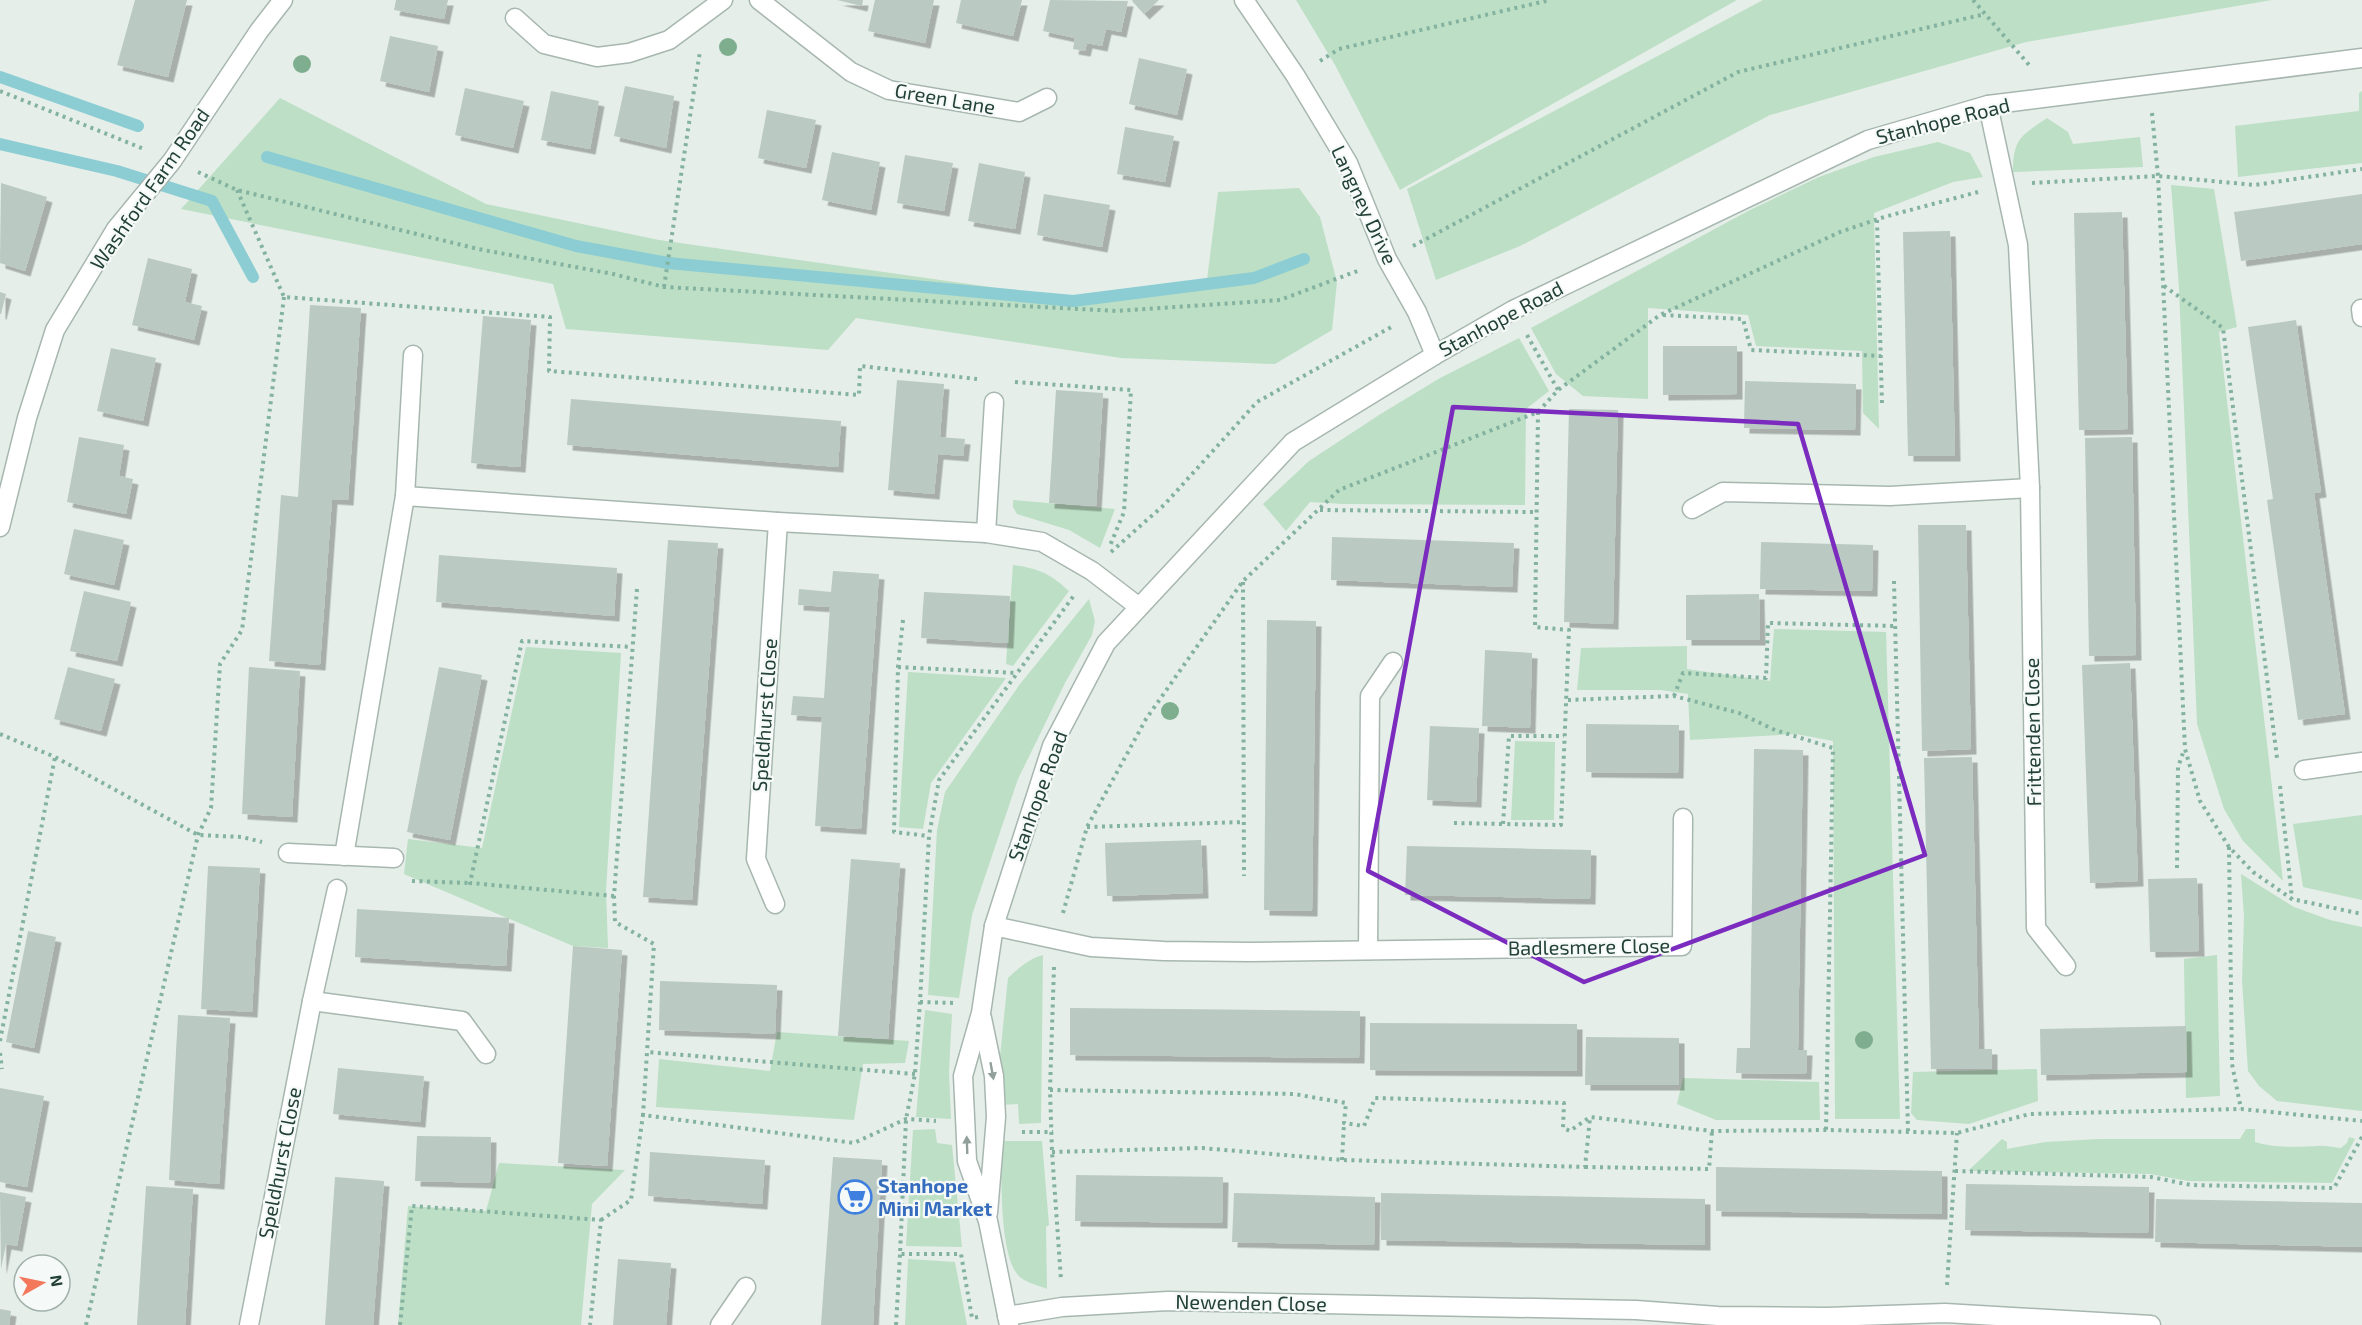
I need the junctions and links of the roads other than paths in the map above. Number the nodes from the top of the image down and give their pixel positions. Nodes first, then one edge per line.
1 (283, 0) edge
2 (723, 0) edge
3 (759, 0) edge
4 (1244, 0) edge
5 (515, 18) dead end
6 (2362, 58) edge
7 (1047, 98) dead end
8 (1988, 105) junction
9 (413, 355) dead end
10 (1435, 355) junction
11 (994, 402) dead end
12 (2030, 488) junction
13 (405, 496) junction
14 (1692, 509) dead end
15 (777, 522) junction
16 (0, 527) edge
17 (986, 533) junction
18 (1139, 607) junction
19 (1393, 662) dead end
20 (2362, 762) edge
21 (2304, 770) dead end
22 (1683, 818) dead end
23 (288, 853) road end
24 (344, 856) junction
25 (394, 858) road end
26 (337, 889) dead end
27 (775, 904) dead end
28 (994, 926) junction
29 (1368, 950) junction
30 (2066, 966) dead end
31 (312, 1001) junction
32 (981, 1013) junction
33 (486, 1054) dead end
34 (988, 1221) junction
35 (746, 1287) dead end
36 (1496, 1316) edge
37 (1008, 1319) edge
38 (1827, 1321) edge
39 (249, 1325) edge
40 (720, 1325) edge
41 (2151, 1325) edge

1 - 16 street, Washford Farm Road
2 - 5 street
3 - 7 street, Green Lane
4 - 10 street, Langney Drive
6 - 8 street, Stanhope Road
8 - 10 street, Stanhope Road
8 - 12 street, Frittenden Close
9 - 13 street
10 - 18 street, Stanhope Road
11 - 17 street
12 - 14 street
12 - 30 street, Frittenden Close
13 - 15 street
13 - 24 street
15 - 17 street
15 - 27 street, Speldhurst Close
17 - 18 street
18 - 28 street, Stanhope Road
19 - 29 street
20 - 21 street
22 - 29 street, Badlesmere Close
23 - 24 street
24 - 25 street
26 - 31 street, Speldhurst Close
28 - 29 street, Badlesmere Close
28 - 32 street, Stanhope Road
31 - 33 street
31 - 39 street, Speldhurst Close
32 -> 34 street, Stanhope Road
34 -> 32 street, Stanhope Road
34 - 37 street, Stanhope Road
35 - 40 street
36 - 37 street, Newenden Close
36 - 38 street, Newenden Close
38 - 41 street, Newenden Close

